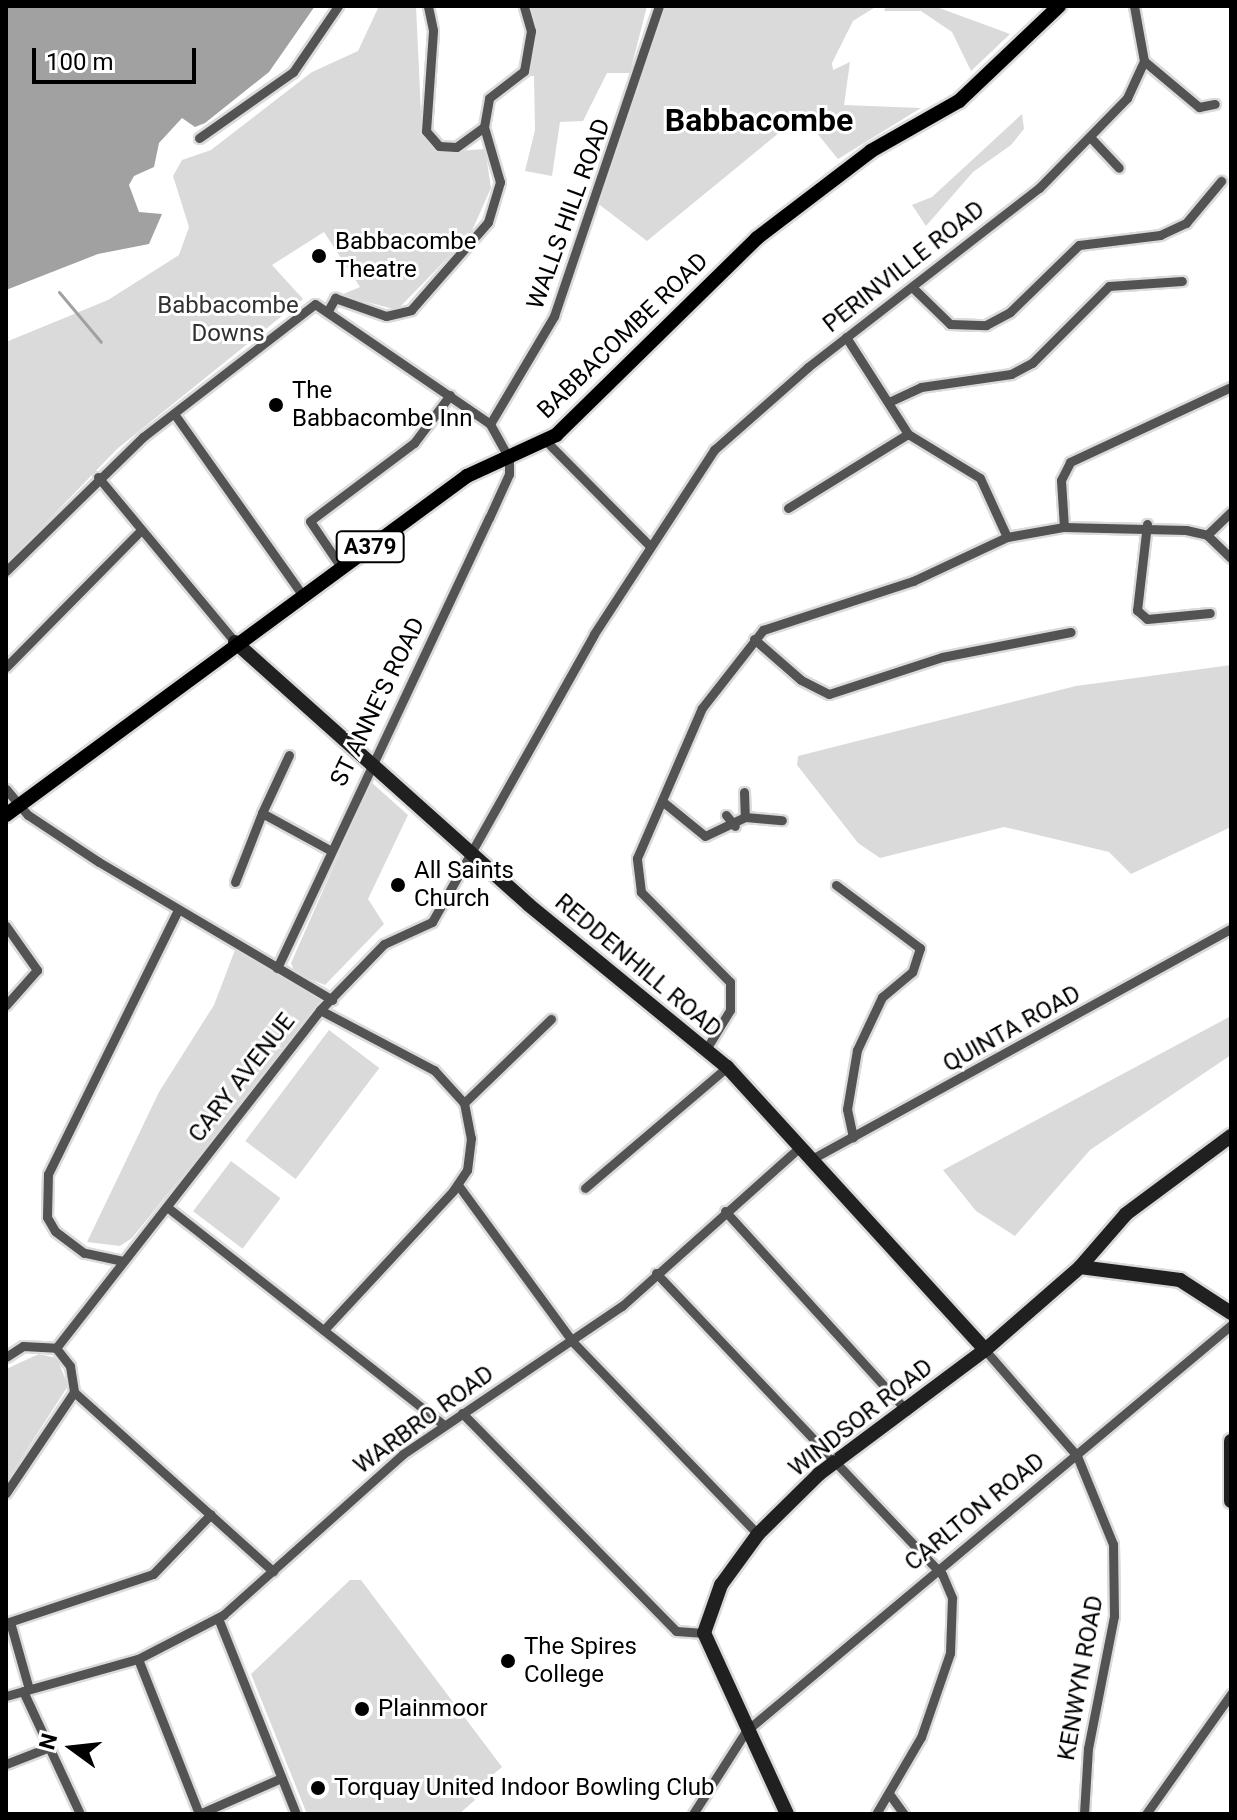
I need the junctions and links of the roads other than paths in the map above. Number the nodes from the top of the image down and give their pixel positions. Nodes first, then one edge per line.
1 (338, 6) edge
2 (428, 6) edge
3 (524, 6) edge
4 (659, 6) edge
5 (1134, 6) edge
6 (1052, 8) edge
7 (1144, 61) junction
8 (1215, 104) dead end
9 (484, 127) junction
10 (1090, 137) junction
11 (199, 138) dead end
12 (1119, 168) dead end
13 (1221, 181) dead end
14 (1182, 281) dead end
15 (912, 287) junction
16 (329, 309) junction
17 (846, 337) junction
18 (1231, 387) edge
19 (450, 395) junction
20 (891, 401) junction
21 (175, 415) junction
22 (490, 424) junction
23 (908, 434) junction
24 (545, 440) junction
25 (508, 454) junction
26 (98, 477) junction
27 (788, 508) dead end
28 (1231, 512) edge
29 (1147, 524) junction
30 (1064, 527) junction
31 (141, 530) junction
32 (1207, 535) junction
33 (1007, 537) junction
34 (649, 545) junction
35 (1231, 558) edge
36 (341, 567) junction
37 (6, 571) edge
38 (301, 593) junction
39 (1210, 613) dead end
40 (1071, 632) dead end
41 (754, 639) junction
42 (235, 642) junction
43 (6, 667) edge
44 (289, 755) dead end
45 (369, 763) junction
46 (6, 789) edge
47 (744, 792) dead end
48 (662, 801) junction
49 (19, 804) junction
50 (262, 813) junction
51 (6, 815) edge
52 (726, 815) dead end
53 (745, 817) junction
54 (782, 820) dead end
55 (735, 826) junction
56 (330, 850) junction
57 (467, 850) junction
58 (235, 882) dead end
59 (836, 885) dead end
60 (178, 910) junction
61 (6, 926) edge
62 (1231, 929) edge
63 (277, 968) junction
64 (332, 1000) junction
65 (6, 1005) edge
66 (320, 1010) junction
67 (551, 1019) dead end
68 (705, 1051) junction
69 (727, 1067) junction
70 (464, 1103) junction
71 (1231, 1136) edge
72 (853, 1137) junction
73 (799, 1148) junction
74 (810, 1160) junction
75 (458, 1185) junction
76 (585, 1188) dead end
77 (167, 1207) junction
78 (725, 1211) junction
79 (123, 1261) junction
80 (1080, 1267) junction
81 (656, 1273) junction
82 (1231, 1313) edge
83 (1231, 1325) edge
84 (324, 1330) junction
85 (572, 1341) junction
86 (56, 1348) junction
87 (985, 1350) junction
88 (6, 1357) edge
89 (74, 1392) junction
90 (907, 1411) junction
91 (462, 1413) junction
92 (444, 1425) junction
93 (1231, 1441) edge
94 (1077, 1456) junction
95 (838, 1459) junction
96 (6, 1493) edge
97 (1231, 1501) edge
98 (211, 1514) junction
99 (758, 1534) junction
100 (937, 1567) junction
101 (273, 1571) junction
102 (218, 1618) junction
103 (8, 1622) edge
104 (704, 1633) junction
105 (138, 1659) junction
106 (26, 1690) junction
107 (1231, 1694) edge
108 (6, 1696) edge
109 (746, 1731) junction
110 (47, 1748) junction
111 (6, 1764) edge
112 (281, 1778) junction
113 (890, 1795) junction
114 (80, 1814) edge
115 (199, 1814) edge
116 (296, 1814) edge
117 (693, 1814) edge
118 (787, 1814) edge
119 (876, 1814) edge
120 (904, 1814) edge
121 (1084, 1814) edge
122 (1146, 1814) edge

1 - 11 street
2 - 9 street
3 - 9 street
4 - 22 street, WALLS HILL ROAD
5 - 7 street
6 - 24 main road, BABBACOMBE ROAD / A379
7 - 8 street
7 - 10 street, PERINVILLE ROAD
9 - 16 street
10 - 12 street
10 - 15 street, PERINVILLE ROAD
13 - 15 street
14 - 20 street
15 - 17 street, PERINVILLE ROAD
16 - 19 street
16 - 21 street
17 - 20 street
17 - 34 street, PERINVILLE ROAD
18 - 30 street
19 - 22 street
19 - 36 street
20 - 23 street
21 - 26 street
21 - 38 street
22 - 25 street
23 - 27 street
23 - 33 street
24 - 25 main road, BABBACOMBE ROAD / A379
24 - 34 street
25 - 36 main road, BABBACOMBE ROAD / A379
25 - 45 street, ST ANNE'S ROAD
26 - 31 street
26 - 37 street
28 - 32 street
29 - 30 street
29 - 32 street
29 - 39 street
30 - 33 street
31 - 42 street
31 - 43 street
32 - 35 street
33 - 41 street
34 - 57 street, PERINVILLE ROAD
36 - 38 main road, BABBACOMBE ROAD / A379
38 - 42 main road, BABBACOMBE ROAD / A379
40 - 41 street
41 - 48 street
42 - 45 street, REDDENHILL ROAD
42 - 49 main road, BABBACOMBE ROAD / A379
44 - 50 street
45 - 56 street, ST ANNE'S ROAD
45 - 57 street, REDDENHILL ROAD
46 - 49 street
47 - 53 street
48 - 55 street
48 - 68 street
49 - 51 main road, BABBACOMBE ROAD / A379
49 - 60 street
50 - 56 street
50 - 58 street
52 - 55 street
53 - 54 street
53 - 55 street
56 - 63 street, ST ANNE'S ROAD
57 - 64 street, CARY AVENUE
57 - 68 street, REDDENHILL ROAD
59 - 72 street
60 - 63 street
60 - 79 street
61 - 65 street
62 - 72 street, QUINTA ROAD
63 - 64 street
64 - 66 street, CARY AVENUE
66 - 70 street
66 - 77 street, CARY AVENUE
67 - 70 street
68 - 69 street, REDDENHILL ROAD
69 - 73 street, REDDENHILL ROAD
69 - 76 street
70 - 75 street
71 - 80 street, WINDSOR ROAD
72 - 74 street, QUINTA ROAD
73 - 74 street, REDDENHILL ROAD
73 - 78 street, WARBRO ROAD
74 - 87 street, REDDENHILL ROAD
75 - 84 street
75 - 85 street
77 - 79 street, CARY AVENUE
77 - 84 street
78 - 81 street, WARBRO ROAD
78 - 90 street
79 - 86 street, CARY AVENUE
80 - 82 street
80 - 87 street, WINDSOR ROAD
81 - 85 street, WARBRO ROAD
81 - 95 street
83 - 94 street, CARLTON ROAD
84 - 92 street
85 - 91 street, WARBRO ROAD
85 - 99 street
86 - 88 street
86 - 89 street
87 - 90 street, WINDSOR ROAD
87 - 94 street, KENWYN ROAD
89 - 96 street
89 - 98 street
90 - 95 street, WINDSOR ROAD
91 - 92 street, WARBRO ROAD
91 - 104 street
92 - 101 street, WARBRO ROAD
93 - 97 street
94 - 100 street, CARLTON ROAD
94 - 121 street, KENWYN ROAD
95 - 99 street, WINDSOR ROAD
95 - 100 street
98 - 101 street
98 - 103 street
99 - 104 street, WINDSOR ROAD
100 - 109 street, CARLTON ROAD
100 - 113 street
101 - 102 street, WARBRO ROAD
102 - 105 street, WARBRO ROAD
102 - 112 street
103 - 106 street
104 - 109 street
105 - 106 street, WARBRO ROAD
105 - 115 street
106 - 108 street, WARBRO ROAD
106 - 110 street
107 - 122 street
109 - 117 street, CARLTON ROAD
109 - 118 street
110 - 111 street
110 - 114 street
112 - 115 street
112 - 116 street
113 - 119 street
113 - 120 street

